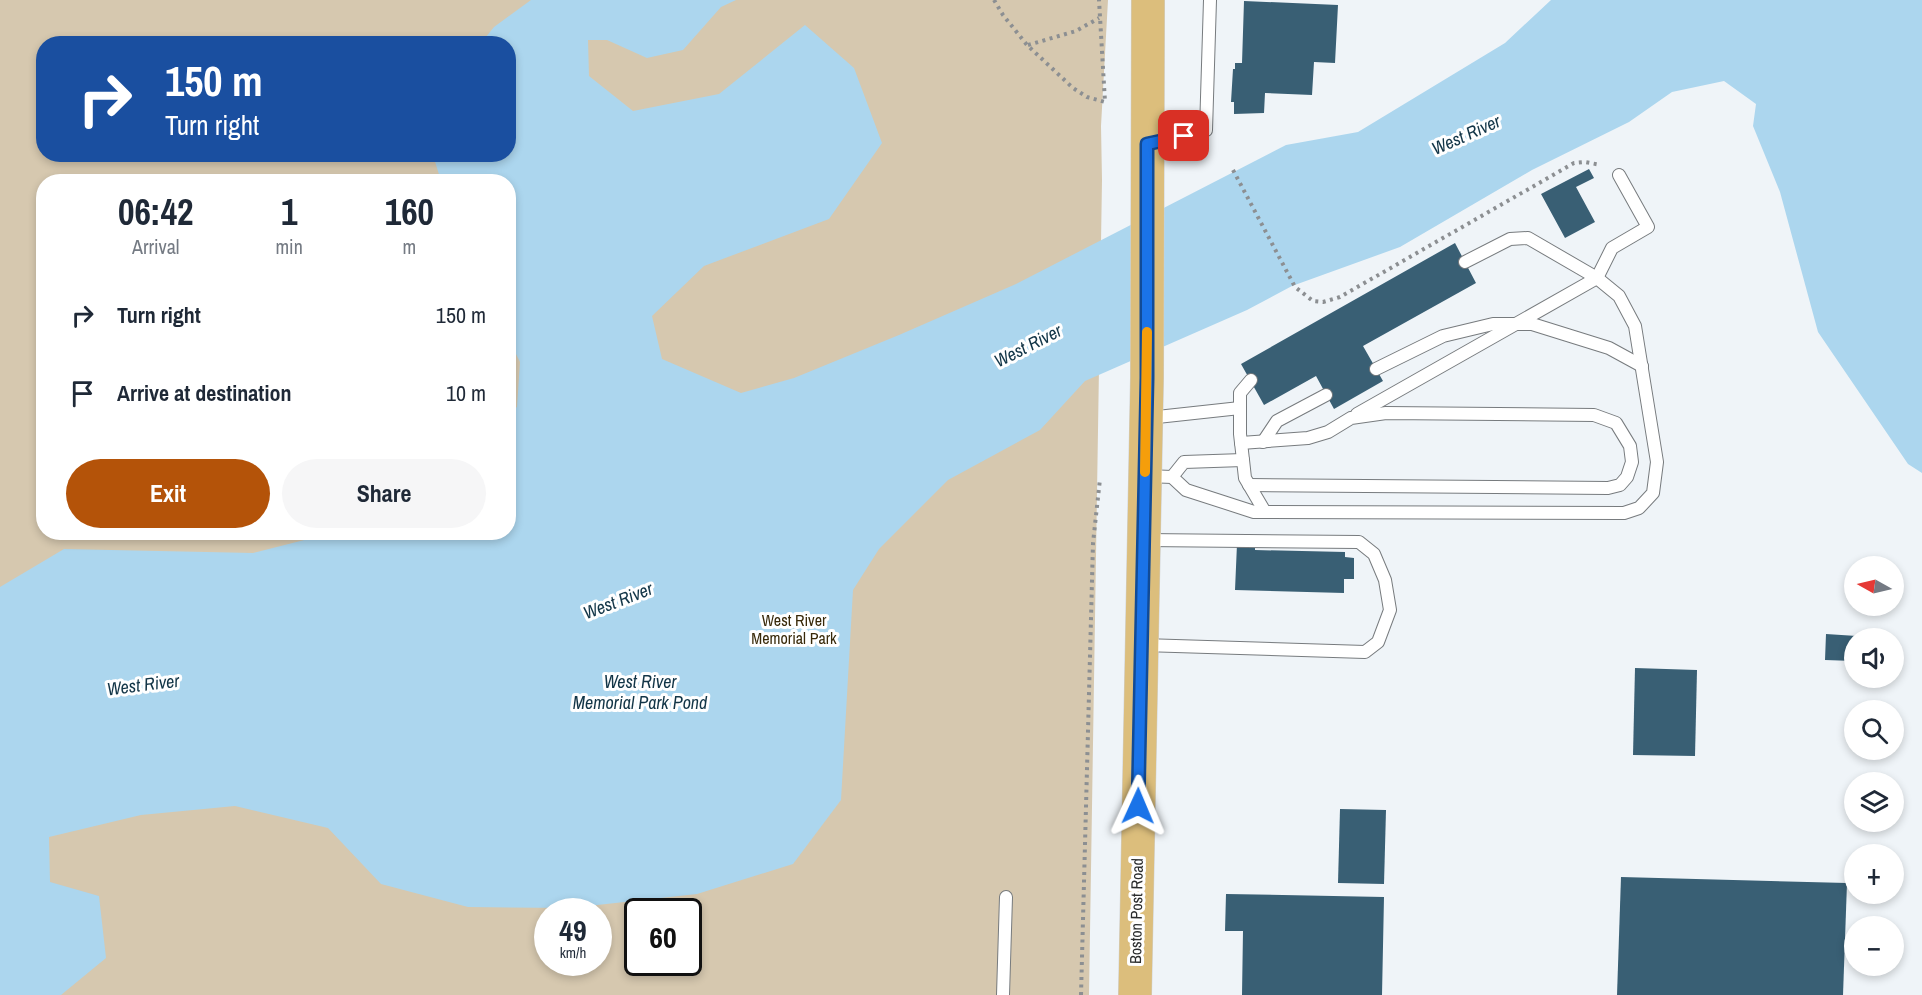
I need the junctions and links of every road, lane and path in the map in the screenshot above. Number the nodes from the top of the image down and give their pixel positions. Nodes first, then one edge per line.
1 (994, 0) edge
2 (1099, 0) edge
3 (1148, 0) edge
4 (1210, 0) edge
5 (1100, 18) junction
6 (1028, 45) junction
7 (1147, 144) junction
8 (1233, 170) dead end
9 (1619, 175) joint
10 (1465, 262) dead end
11 (1597, 278) junction
12 (1515, 324) junction
13 (1642, 366) junction
14 (1376, 369) dead end
15 (1251, 380) dead end
16 (1326, 395) dead end
17 (1240, 408) junction
18 (1146, 418) junction
19 (1351, 418) junction
20 (1263, 442) junction
21 (1241, 443) junction
22 (1243, 460) junction
23 (1158, 476) junction
24 (1100, 479) dead end
25 (1249, 485) junction
26 (1265, 512) junction
27 (1143, 540) junction
28 (1142, 645) junction
29 (1006, 897) dead end
30 (1003, 995) edge
31 (1082, 995) edge
32 (1135, 995) edge

1 - 6 path
2 - 5 path
3 - 7 main road, Boston Post Road
4 - 7 lane
5 - 6 path
5 - 6 path
7 - 18 main road, Boston Post Road
8 - 9 path
9 - 11 lane
10 - 11 lane
11 - 12 lane
11 - 13 lane
12 - 13 lane
12 - 14 lane
12 - 19 lane
13 - 26 lane
15 - 17 lane
16 - 20 lane
17 - 18 lane
17 - 21 lane
18 - 23 main road, Boston Post Road
19 - 20 lane
19 - 25 lane
20 - 21 lane
21 - 22 lane
22 - 23 lane
22 - 25 lane
23 - 26 lane
23 - 27 main road, Boston Post Road
24 - 31 path
25 - 26 lane
27 - 28 main road, Boston Post Road
27 - 28 lane
28 - 32 main road, Boston Post Road
29 - 30 lane

